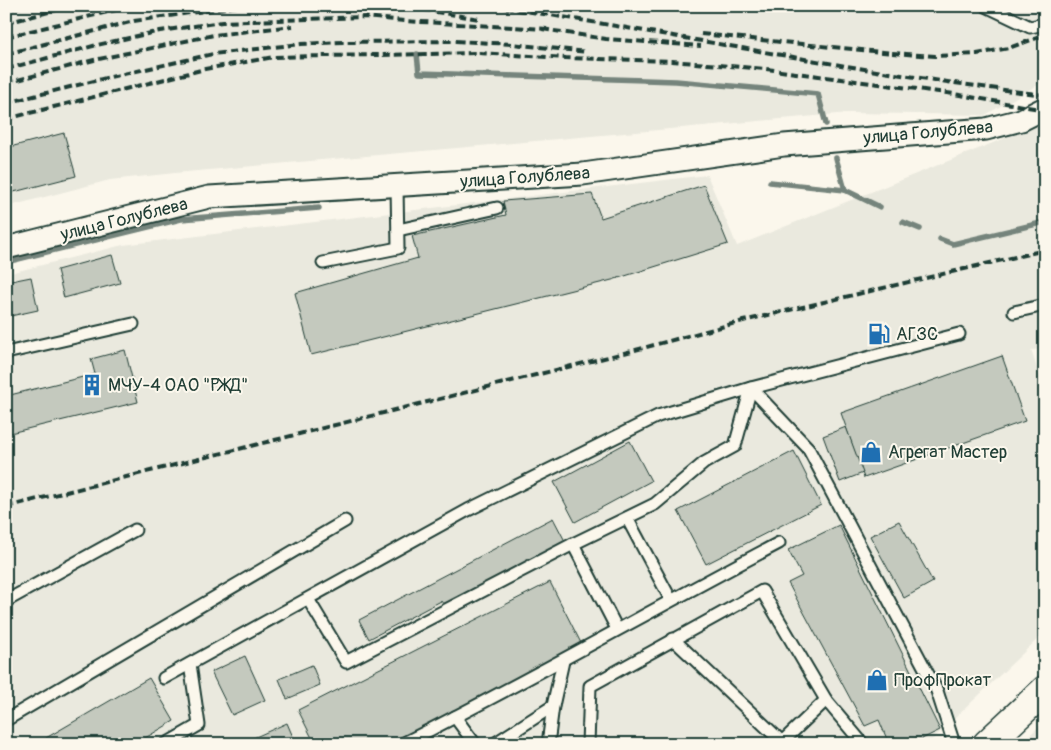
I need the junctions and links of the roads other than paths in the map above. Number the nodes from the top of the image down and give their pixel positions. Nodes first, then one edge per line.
1 (986, 6) edge
2 (1045, 24) edge
3 (1045, 108) edge
4 (397, 186) junction
5 (497, 208) dead end
6 (398, 230) junction
7 (6, 248) edge
8 (323, 263) dead end
9 (1045, 305) edge
10 (1014, 312) dead end
11 (133, 324) dead end
12 (959, 334) dead end
13 (6, 353) edge
14 (751, 388) junction
15 (627, 518) junction
16 (345, 521) dead end
17 (135, 530) dead end
18 (779, 543) dead end
19 (574, 544) junction
20 (308, 599) junction
21 (671, 600) junction
22 (6, 601) edge
23 (617, 629) junction
24 (673, 639) junction
25 (563, 661) junction
26 (190, 664) junction
27 (164, 678) dead end
28 (1045, 690) edge
29 (826, 700) junction
30 (553, 706) junction
31 (455, 718) junction
32 (6, 720) edge
33 (166, 744) edge
34 (402, 744) edge
35 (475, 744) edge
36 (494, 744) edge
37 (548, 744) edge
38 (588, 744) edge
39 (863, 744) edge
40 (954, 744) edge
41 (987, 744) edge

1 - 2 lane
3 - 4 street, улица Голублева
4 - 6 lane
4 - 7 street, улица Голублева
5 - 6 lane
6 - 8 lane
9 - 10 lane
11 - 13 lane
12 - 14 lane
14 - 15 lane
14 - 20 lane
14 - 40 lane
15 - 19 lane
15 - 21 lane
16 - 32 lane
17 - 22 lane
18 - 21 lane
19 - 20 lane
19 - 23 lane
20 - 26 lane
21 - 23 lane
23 - 25 lane
24 - 29 lane
24 - 29 lane
24 - 38 lane
25 - 30 lane
25 - 31 lane
26 - 27 lane
26 - 33 lane
28 - 41 main road
29 - 39 lane
30 - 36 lane
30 - 37 lane
31 - 34 lane
31 - 35 lane

